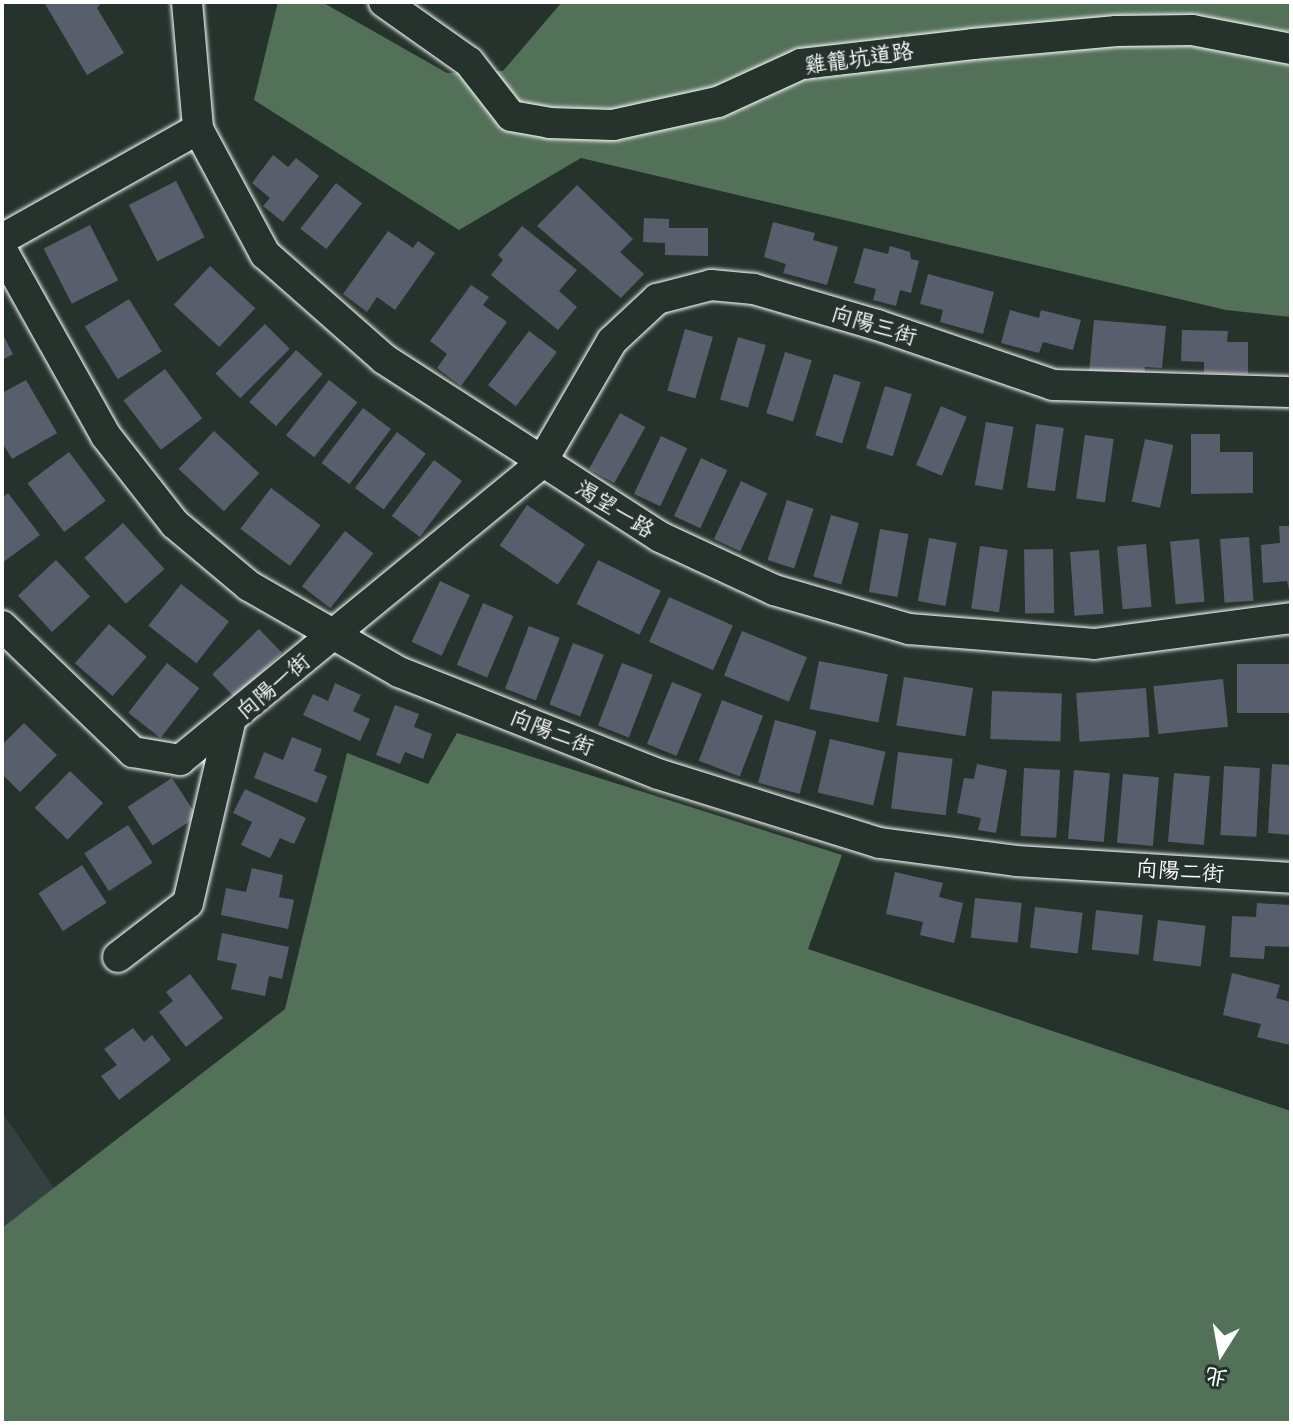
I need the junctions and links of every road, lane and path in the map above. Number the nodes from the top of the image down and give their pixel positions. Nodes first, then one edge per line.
1 (187, 2) edge
2 (384, 2) edge
3 (1291, 49) edge
4 (198, 129) junction
5 (2, 239) edge
6 (2, 250) edge
7 (1291, 392) edge
8 (541, 463) junction
9 (1291, 618) edge
10 (2, 626) edge
11 (335, 635) junction
12 (230, 722) junction
13 (1291, 878) edge
14 (118, 957) dead end

1 - 4 street, 渴望一路
2 - 3 street, 雞籠坑道路
4 - 5 street
4 - 8 street, 渴望一路
6 - 11 street, 向陽二街
7 - 8 street, 向陽三街
8 - 9 street, 渴望一路
8 - 11 street, 向陽一街
10 - 12 street, 向陽一街
11 - 12 street, 向陽一街
11 - 13 street, 向陽二街
12 - 14 street

